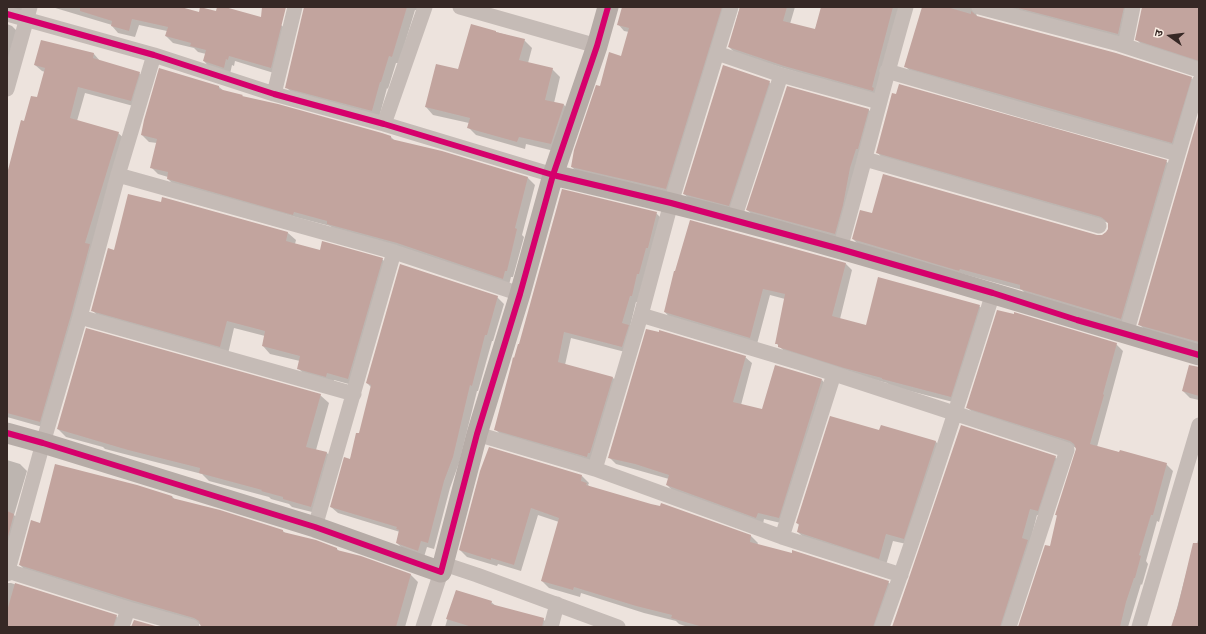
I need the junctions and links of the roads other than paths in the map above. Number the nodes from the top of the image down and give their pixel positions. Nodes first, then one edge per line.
1 (295, 7) edge
2 (425, 7) edge
3 (460, 7) edge
4 (608, 7) edge
5 (731, 7) edge
6 (906, 7) edge
7 (979, 7) edge
8 (1133, 7) edge
9 (28, 13) edge
10 (7, 14) edge
11 (597, 46) junction
12 (1126, 46) junction
13 (717, 53) junction
14 (154, 55) junction
15 (1199, 70) edge
16 (888, 71) junction
17 (781, 74) junction
18 (1199, 82) edge
19 (7, 89) edge
20 (274, 94) junction
21 (879, 102) junction
22 (384, 124) junction
23 (1178, 154) junction
24 (865, 159) junction
25 (118, 175) junction
26 (553, 175) junction
27 (671, 203) junction
28 (734, 219) junction
29 (1099, 226) dead end
30 (840, 249) junction
31 (394, 252) junction
32 (993, 293) junction
33 (520, 294) junction
34 (641, 315) junction
35 (80, 317) junction
36 (1126, 334) junction
37 (1199, 355) edge
38 (834, 374) junction
39 (354, 394) junction
40 (955, 414) junction
41 (1199, 425) edge
42 (7, 433) edge
43 (478, 434) junction
44 (42, 443) junction
45 (595, 469) junction
46 (315, 527) junction
47 (782, 537) junction
48 (443, 568) junction
49 (8, 572) edge
50 (901, 575) junction
51 (557, 604) junction
52 (128, 608) junction
53 (122, 627) edge
54 (192, 627) edge
55 (423, 627) edge
56 (550, 627) edge
57 (618, 627) edge
58 (882, 627) edge
59 (1009, 627) edge
60 (1139, 627) edge

1 - 20 street
2 - 22 street
3 - 11 street
4 - 11 street
5 - 13 street
6 - 16 street
7 - 12 street
8 - 12 street
9 - 10 street
9 - 14 street
9 - 19 street
11 - 26 street
12 - 15 street
13 - 17 street
13 - 27 street
14 - 20 street
14 - 25 street
16 - 21 street
16 - 23 street
17 - 21 street
17 - 28 street
18 - 23 street
20 - 22 street
21 - 24 street
22 - 26 street
23 - 36 street
24 - 29 street
24 - 30 street
25 - 31 street
25 - 35 street
26 - 27 street
26 - 33 street
27 - 28 street
27 - 34 street
28 - 30 street
30 - 32 street
31 - 33 street
31 - 39 street
32 - 36 street
32 - 40 street
33 - 43 street
34 - 38 street
34 - 45 street
35 - 39 street
35 - 44 street
36 - 37 street
38 - 40 street
38 - 47 street
39 - 46 street
40 - 50 street
40 - 59 street
41 - 60 street
42 - 44 street
43 - 45 street
43 - 48 street
44 - 46 street
44 - 49 street
45 - 47 street
46 - 48 street
47 - 50 street
48 - 51 street
48 - 55 street
49 - 52 street
50 - 58 street
51 - 56 street
51 - 57 street
52 - 53 street
52 - 54 street

